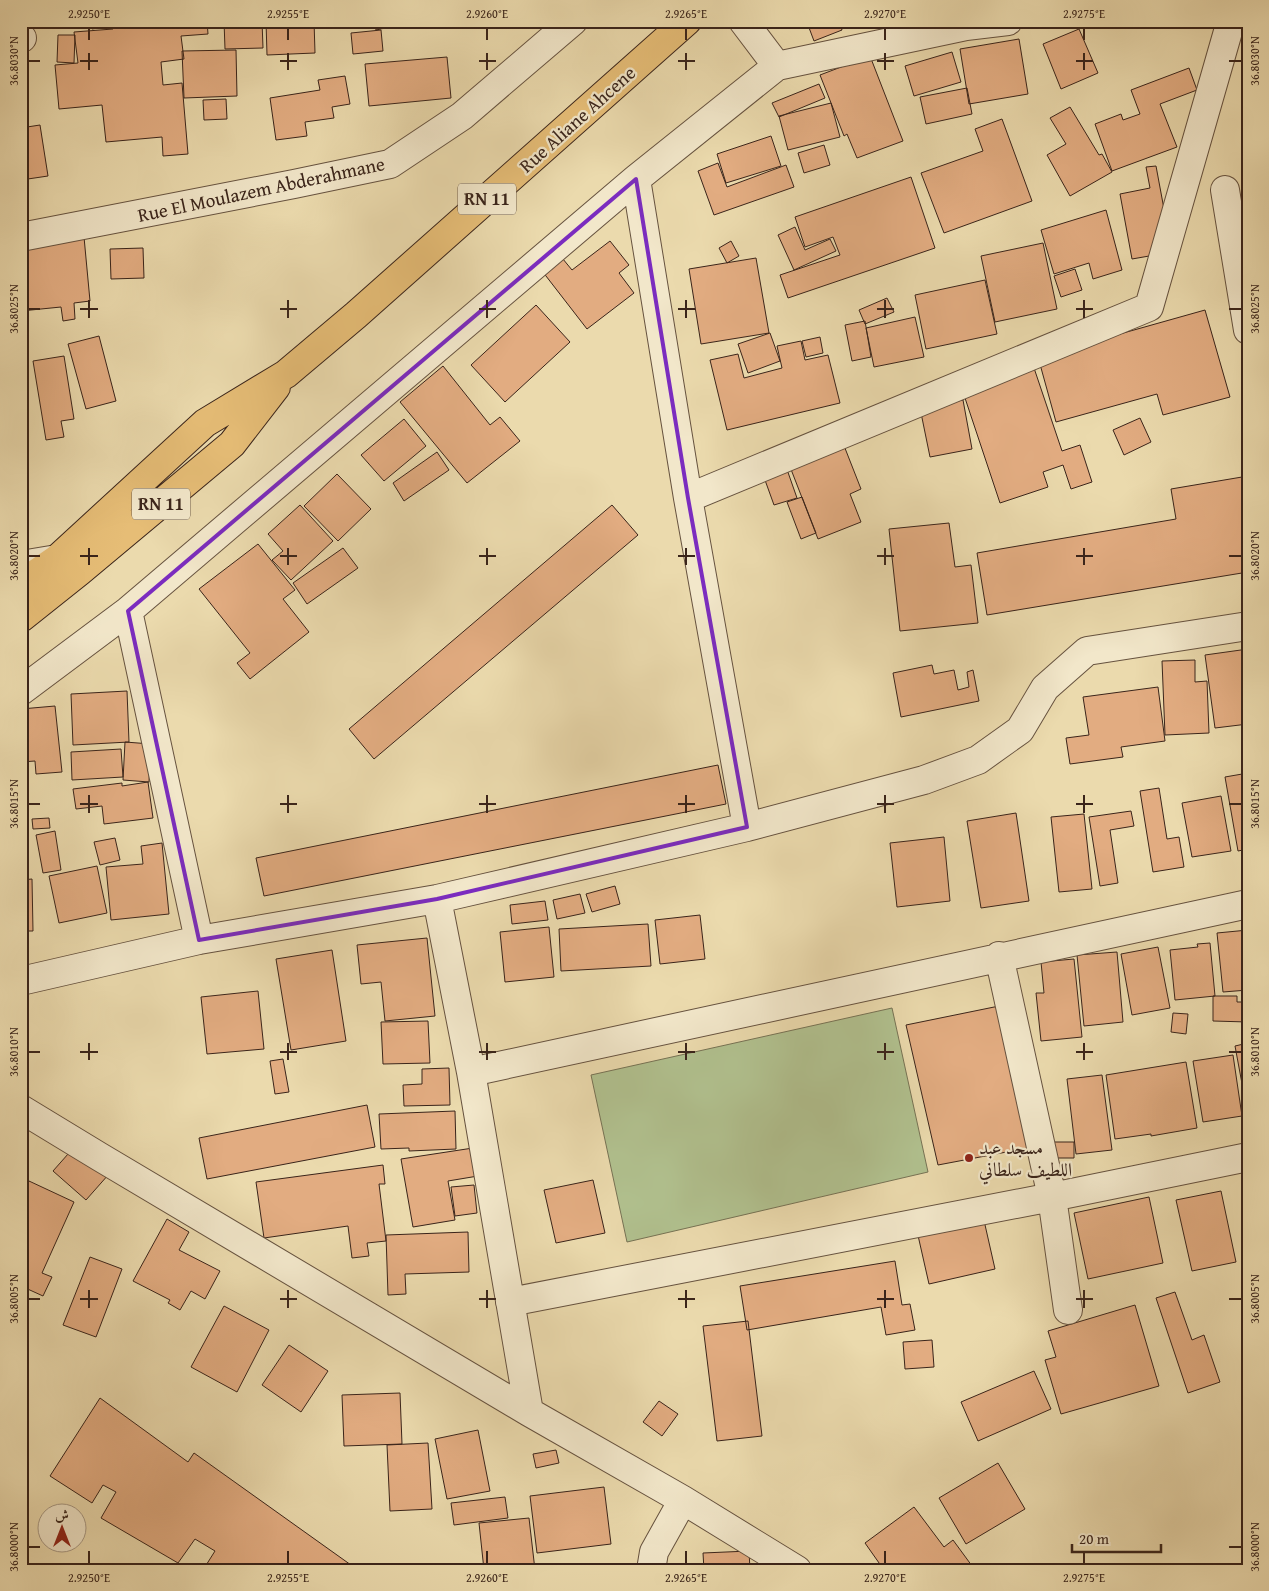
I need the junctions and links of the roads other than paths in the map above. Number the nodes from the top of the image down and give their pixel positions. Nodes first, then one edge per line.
1 (573, 21) edge
2 (687, 21) edge
3 (743, 21) edge
4 (1008, 21) edge
5 (1231, 21) edge
6 (777, 66) junction
7 (636, 179) junction
8 (1225, 190) dead end
9 (21, 237) edge
10 (1248, 330) edge
11 (286, 374) junction
12 (688, 498) junction
13 (57, 560) junction
14 (21, 565) edge
15 (21, 584) edge
16 (128, 611) junction
17 (21, 618) edge
18 (1248, 626) edge
19 (21, 691) edge
20 (747, 827) junction
21 (437, 899) junction
22 (1248, 904) edge
23 (199, 940) junction
24 (999, 956) junction
25 (21, 981) edge
26 (471, 1072) junction
27 (21, 1108) edge
28 (1248, 1157) edge
29 (1052, 1197) junction
30 (510, 1302) junction
31 (1068, 1310) dead end
32 (530, 1412) junction
33 (683, 1500) junction
34 (650, 1570) edge
35 (798, 1570) edge

1 - 9 street, Rue El Moulazem Abderahmane
2 - 11 main road, Rue Aliane Ahcene / RN 11
3 - 6 street
4 - 6 street
5 - 12 street
6 - 7 street
7 - 12 street
7 - 16 street
8 - 10 street
11 - 13 main road, Rue Aliane Ahcene / RN 11
11 - 17 main road, Rue Aliane Ahcene / RN 11
12 - 20 street
13 - 14 street
13 - 15 main road, Rue Aliane Ahcene / RN 11
16 - 19 street
16 - 23 street
18 - 20 street
20 - 21 street
21 - 23 street
21 - 26 street
22 - 24 street
23 - 25 street
24 - 26 street
24 - 29 street
26 - 30 street
27 - 32 street
28 - 29 street
29 - 30 street
29 - 31 street
30 - 32 street
32 - 33 street
33 - 34 street
33 - 35 street

